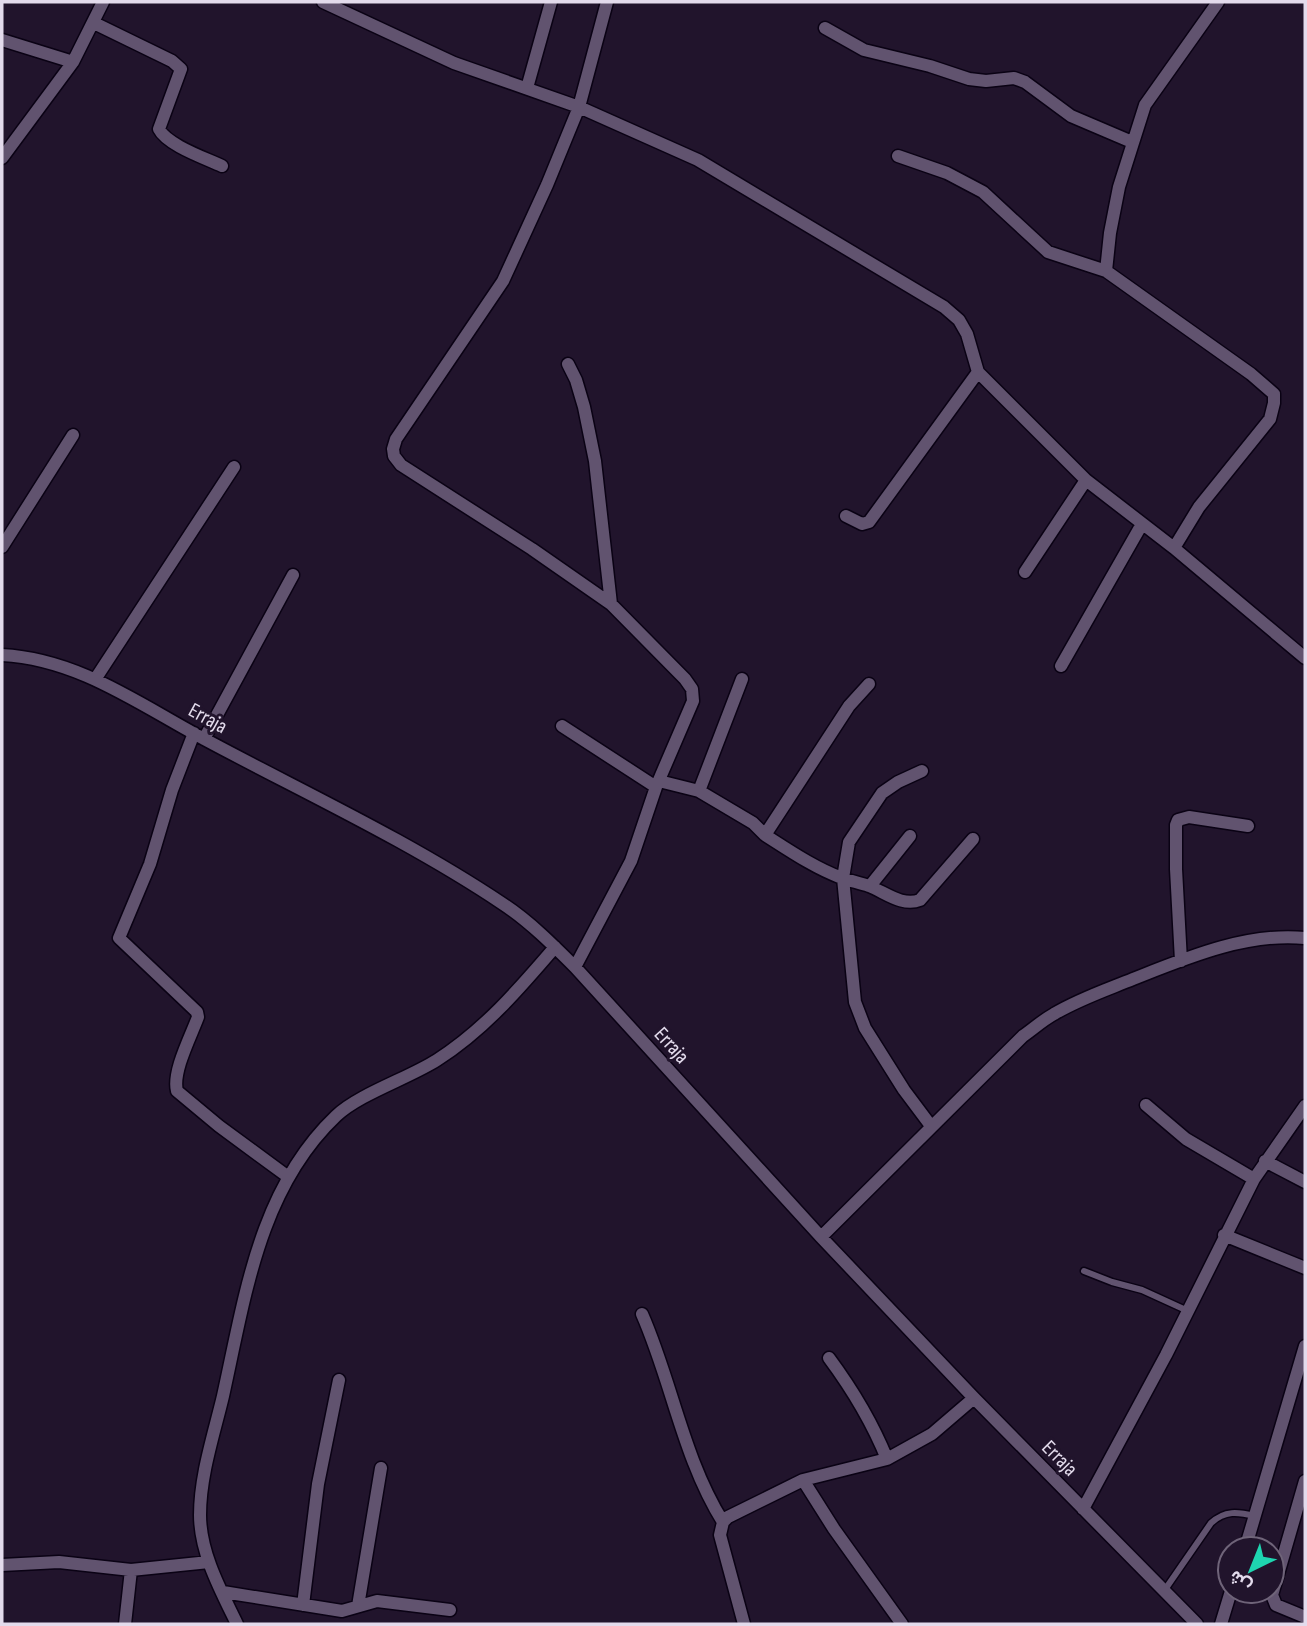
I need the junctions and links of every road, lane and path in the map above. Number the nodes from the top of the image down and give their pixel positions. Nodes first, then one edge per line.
1 (103, 2) edge
2 (323, 2) edge
3 (551, 2) edge
4 (607, 2) edge
5 (1218, 2) edge
6 (93, 23) junction
7 (825, 28) dead end
8 (2, 40) edge
9 (73, 62) junction
10 (527, 88) junction
11 (579, 107) junction
12 (1132, 142) junction
13 (898, 156) dead end
14 (2, 158) edge
15 (222, 166) dead end
16 (1106, 271) junction
17 (568, 364) dead end
18 (978, 372) junction
19 (73, 435) dead end
20 (234, 467) dead end
21 (1086, 480) junction
22 (846, 516) dead end
23 (1142, 524) junction
24 (2, 547) edge
25 (1174, 548) junction
26 (1025, 572) dead end
27 (293, 575) dead end
28 (611, 604) junction
29 (2, 655) edge
30 (1305, 657) edge
31 (1061, 666) dead end
32 (96, 678) junction
33 (742, 679) dead end
34 (869, 684) dead end
35 (562, 726) dead end
36 (199, 736) junction
37 (922, 771) dead end
38 (658, 784) junction
39 (699, 791) junction
40 (1248, 826) dead end
41 (765, 835) junction
42 (910, 836) dead end
43 (973, 839) dead end
44 (843, 878) junction
45 (870, 886) junction
46 (1305, 938) edge
47 (555, 947) junction
48 (1181, 961) junction
49 (575, 967) junction
50 (1146, 1105) dead end
51 (1305, 1106) edge
52 (931, 1126) junction
53 (1265, 1161) junction
54 (287, 1176) junction
55 (1254, 1179) junction
56 (1305, 1182) edge
57 (1224, 1236) junction
58 (821, 1237) junction
59 (1305, 1268) edge
60 (1084, 1271) dead end
61 (1188, 1311) junction
62 (642, 1314) dead end
63 (1305, 1346) edge
64 (829, 1358) dead end
65 (1303, 1364) edge
66 (339, 1380) dead end
67 (974, 1398) junction
68 (887, 1459) junction
69 (381, 1468) dead end
70 (803, 1480) junction
71 (1305, 1480) edge
72 (1083, 1509) junction
73 (1255, 1516) junction
74 (723, 1522) junction
75 (1249, 1535) edge
76 (209, 1562) junction
77 (2, 1564) edge
78 (131, 1570) junction
79 (1164, 1591) junction
80 (223, 1592) junction
81 (303, 1605) junction
82 (1227, 1605) edge
83 (358, 1606) junction
84 (450, 1610) dead end
85 (1305, 1617) edge
86 (125, 1624) edge
87 (237, 1624) edge
88 (744, 1624) edge
89 (902, 1624) edge
90 (1197, 1624) edge
91 (1221, 1624) edge

1 - 6 street
2 - 10 street
3 - 10 street
4 - 11 street
5 - 12 street
6 - 9 street
6 - 15 street
7 - 12 street
8 - 9 street
9 - 14 street
10 - 11 street
11 - 18 street
11 - 28 street
12 - 16 street
13 - 16 street
16 - 25 street
17 - 28 street
18 - 21 street
18 - 22 street
19 - 24 street
20 - 32 street
21 - 23 street
21 - 26 street
23 - 25 street
23 - 31 street
25 - 30 street
27 - 36 street
28 - 38 street
29 - 32 street, Erraja
32 - 36 street, Erraja
33 - 39 street
34 - 41 street
35 - 38 street
36 - 47 street, Erraja
36 - 54 street
37 - 44 street
38 - 39 street
38 - 49 street
39 - 41 street
40 - 48 street
41 - 44 street
42 - 45 street
43 - 45 street
44 - 45 street
44 - 52 street
46 - 48 street
47 - 49 street, Erraja
47 - 54 street
48 - 52 street
49 - 58 street, Erraja
50 - 55 street
51 - 53 street
52 - 58 street
53 - 55 street
53 - 56 street
54 - 76 street
55 - 57 street
57 - 59 street
57 - 61 street
58 - 67 street, Erraja
60 - 61 lane
61 - 72 street
62 - 74 street
63 - 65 street
64 - 68 street
65 - 73 street
66 - 81 street
67 - 68 street
67 - 72 street, Erraja
68 - 70 street
69 - 83 street
70 - 74 street
70 - 89 street
71 - 85 street
72 - 79 street, Erraja
73 - 75 street
73 - 79 lane
74 - 88 street
76 - 78 street
76 - 80 street
77 - 78 street
78 - 86 street
79 - 90 street, Erraja
80 - 81 street
80 - 87 street
81 - 83 street
82 - 91 street
83 - 84 street

